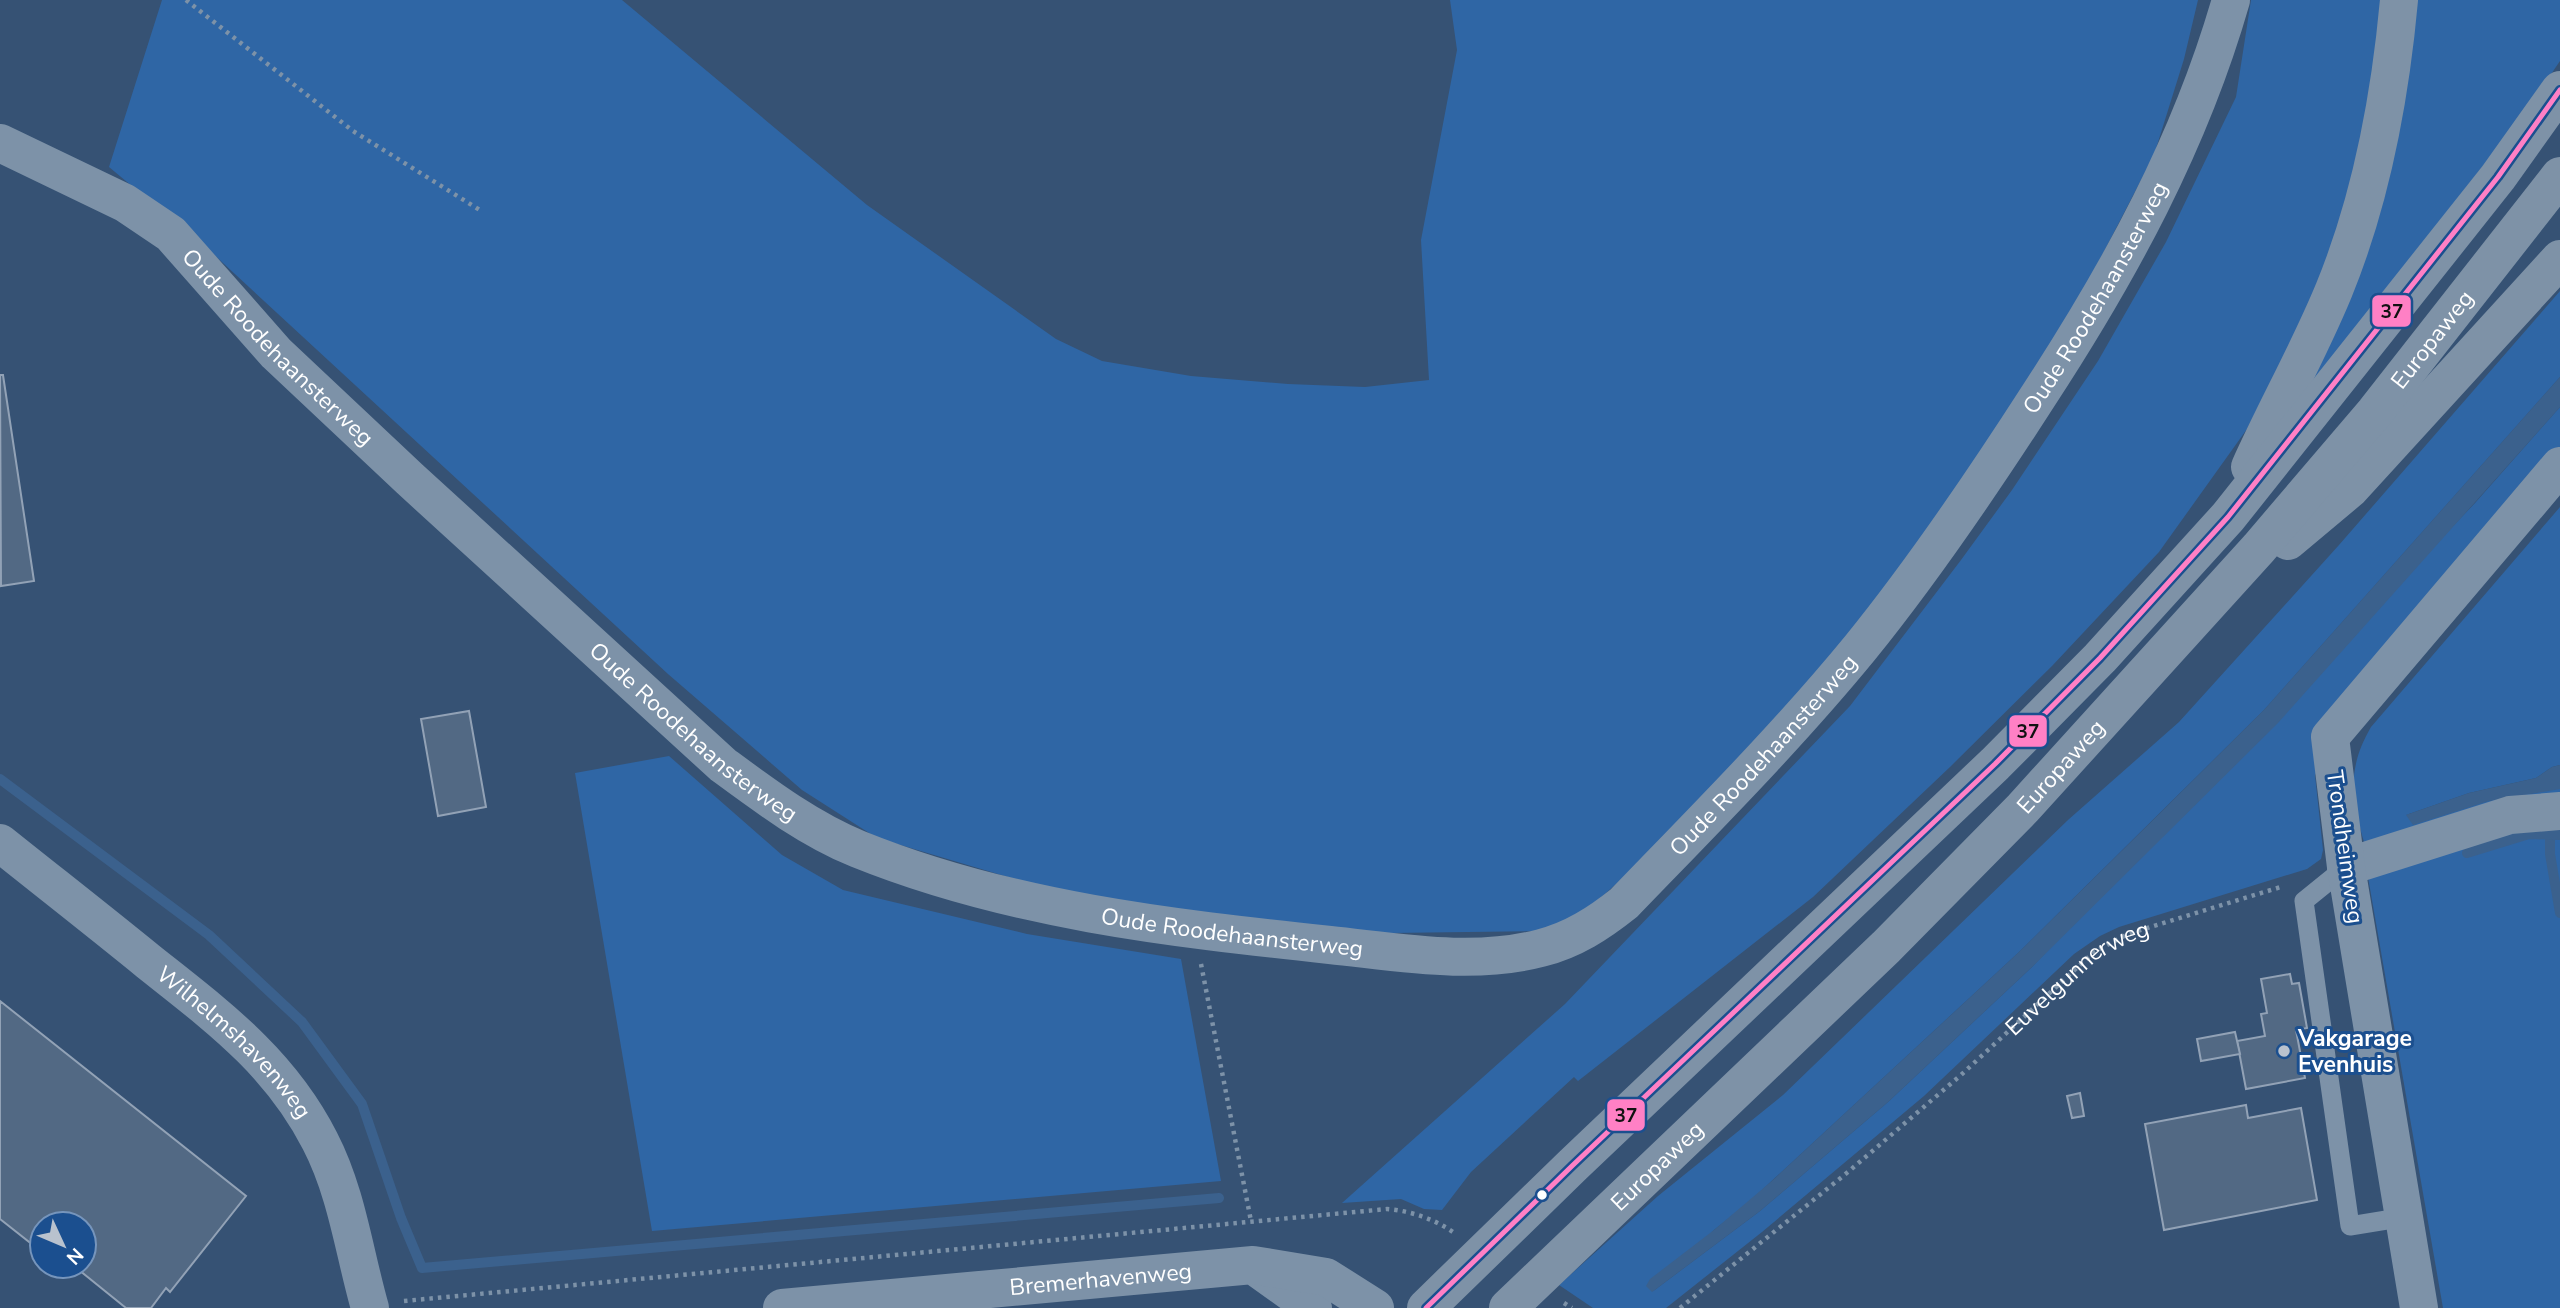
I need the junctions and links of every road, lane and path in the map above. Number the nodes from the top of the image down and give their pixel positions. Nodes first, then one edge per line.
1 (186, 0) edge
2 (2231, 0) edge
3 (2399, 0) edge
4 (2560, 90) edge
5 (0, 143) edge
6 (2560, 176) edge
7 (484, 212) dead end
8 (2560, 258) edge
9 (2560, 466) edge
10 (2228, 517) junction
11 (2191, 624) junction
12 (2560, 811) edge
13 (0, 843) edge
14 (2346, 867) junction
15 (2295, 883) dead end
16 (1196, 931) junction
17 (1419, 1216) dead end
18 (2406, 1217) junction
19 (1251, 1221) junction
20 (1253, 1265) junction
21 (370, 1306) edge
22 (782, 1308) edge
23 (1313, 1308) edge
24 (1375, 1308) edge
25 (1426, 1308) edge
26 (1508, 1308) edge
27 (1680, 1308) edge
28 (2419, 1308) edge

1 - 7 path
2 - 16 street, Oude Roodehaansterweg
3 - 10 highway
4 - 10 highway, Europaweg
5 - 16 street, Oude Roodehaansterweg
6 - 11 highway, Europaweg
8 - 11 highway
9 - 14 street, Trondheimweg
10 - 25 highway, Europaweg
11 - 26 highway, Europaweg
12 - 14 street
13 - 21 street, Wilhelmshavenweg
14 - 18 street, Trondheimweg
14 - 18 lane
15 - 27 path, Euvelgunnerweg
16 - 19 path
17 - 19 path
18 - 28 street, Trondheimweg
19 - 21 path
20 - 22 street, Bremerhavenweg
20 - 23 street
20 - 24 street, Bremerhavenweg

